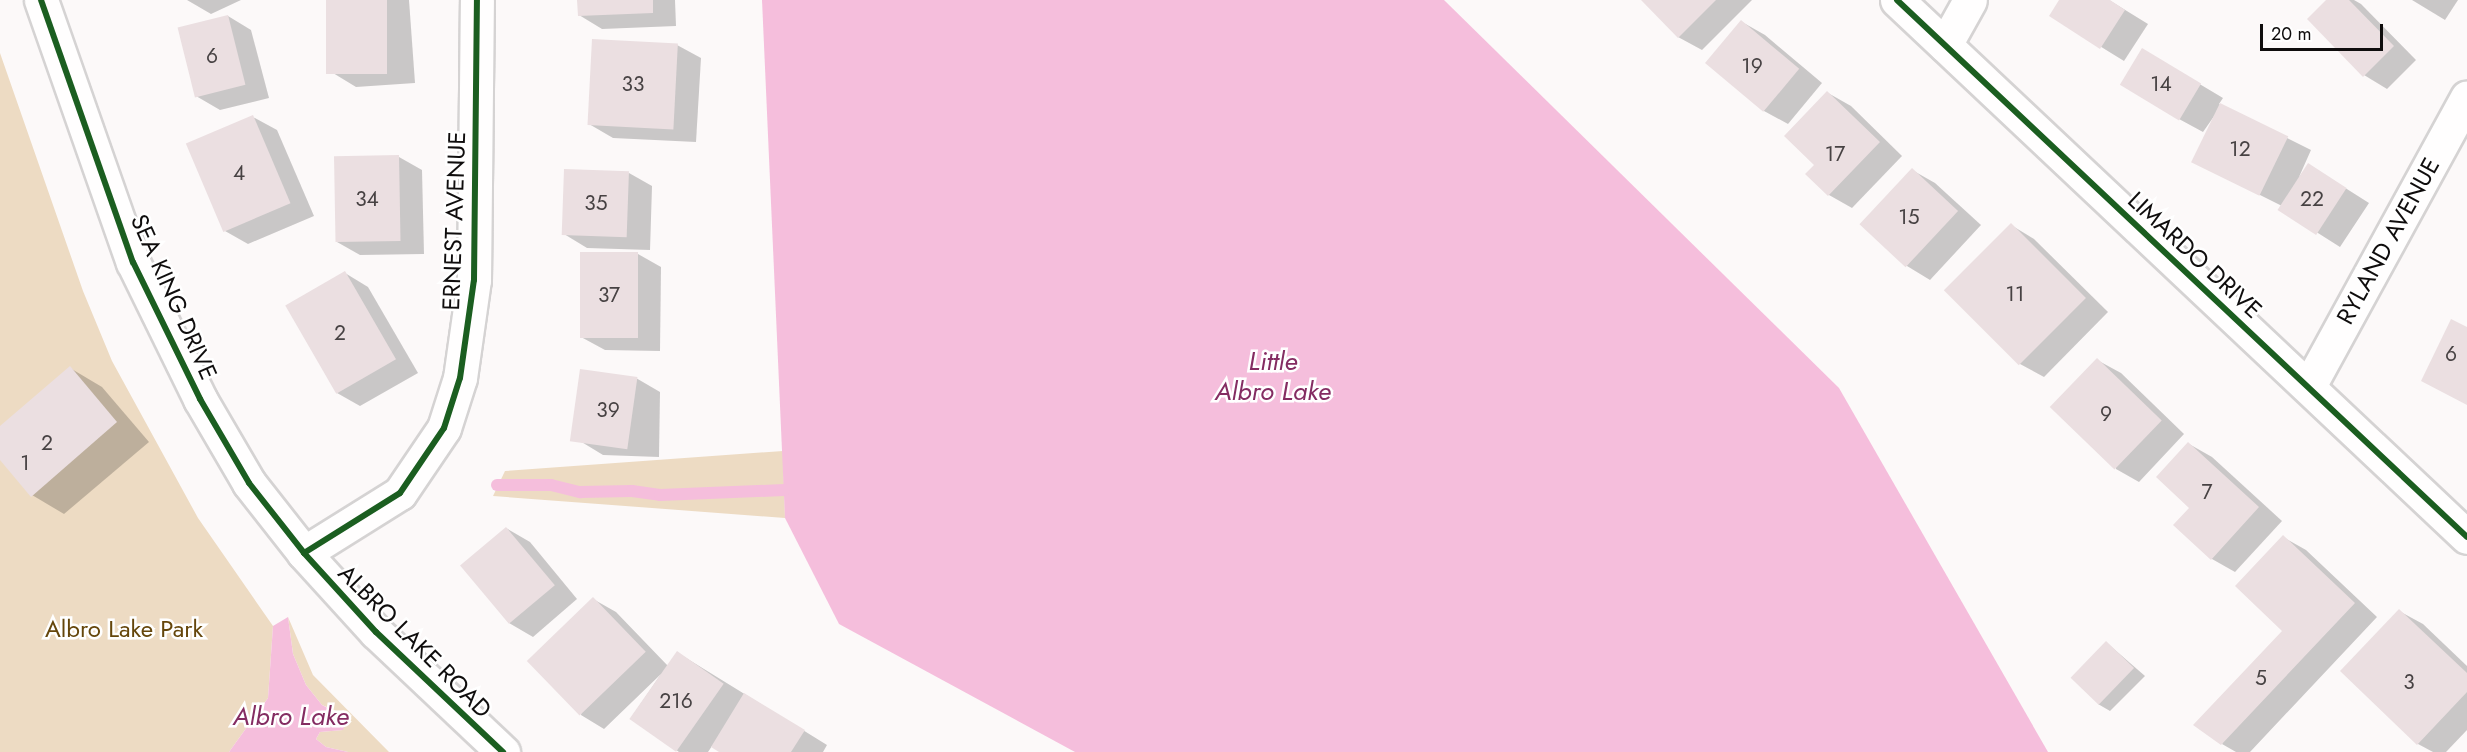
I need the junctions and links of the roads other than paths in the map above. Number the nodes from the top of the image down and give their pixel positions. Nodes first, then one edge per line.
1 (41, 0) edge
2 (477, 0) edge
3 (1898, 0) edge
4 (1970, 0) edge
5 (1945, 45) junction
6 (2467, 97) edge
7 (2309, 386) junction
8 (2467, 537) edge
9 (304, 554) junction
10 (503, 752) edge

1 - 9 street, SEA KING DRIVE
2 - 9 street, ERNEST AVENUE
3 - 5 street, LIMARDO DRIVE
4 - 5 street
5 - 7 street, LIMARDO DRIVE
6 - 7 street, RYLAND AVENUE
7 - 8 street, LIMARDO DRIVE
9 - 10 street, ALBRO LAKE ROAD

